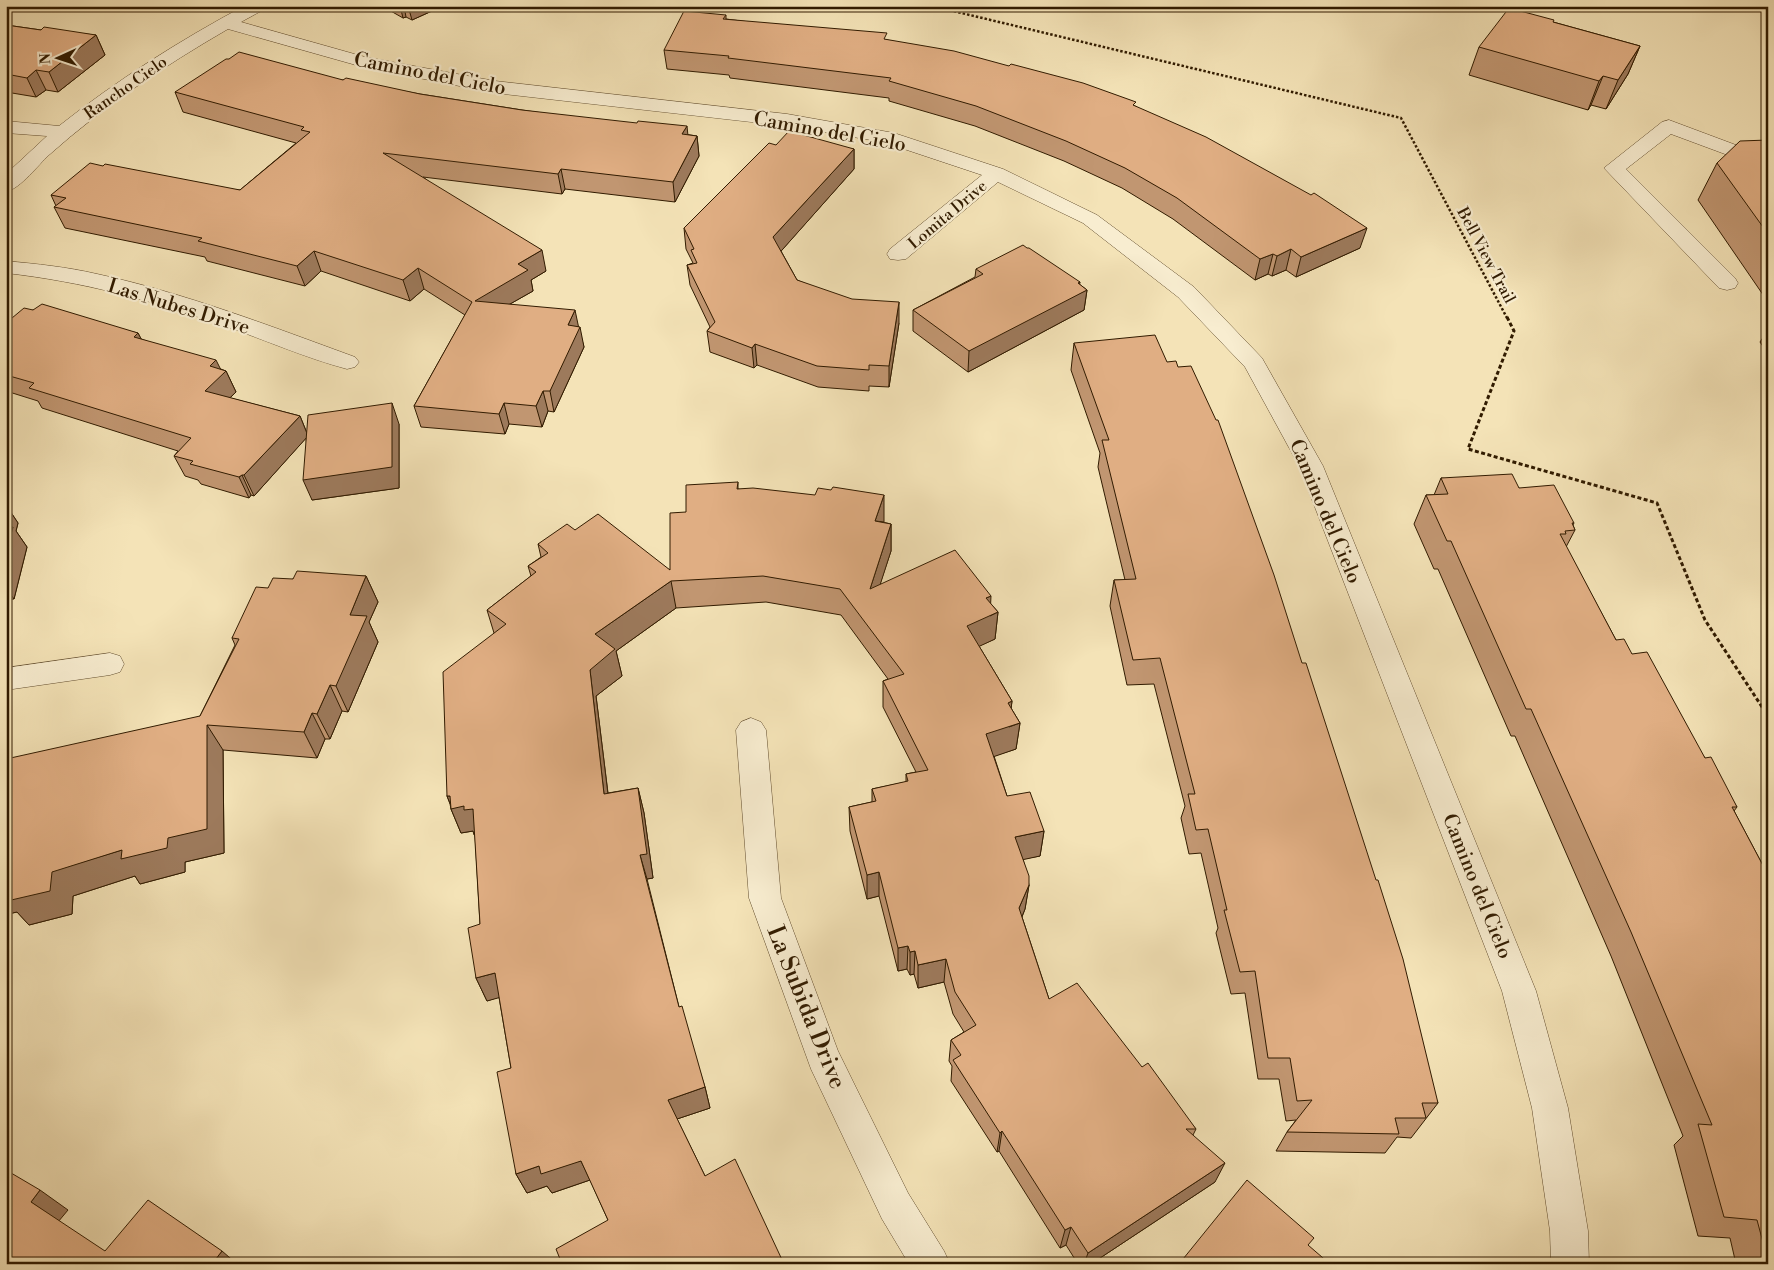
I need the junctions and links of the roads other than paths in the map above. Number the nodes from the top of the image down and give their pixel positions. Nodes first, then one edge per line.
1 (257, 6) edge
2 (226, 23) junction
3 (6, 127) edge
4 (64, 132) junction
5 (1768, 164) edge
6 (996, 173) junction
7 (6, 186) edge
8 (898, 254) dead end
9 (6, 266) edge
10 (1727, 283) dead end
11 (347, 362) dead end
12 (110, 664) dead end
13 (6, 679) edge
14 (751, 730) dead end
15 (931, 1264) edge
16 (1570, 1264) edge

1 - 2 street, Rancho Cielo
2 - 4 street, Rancho Cielo
2 - 6 street, Camino del Cielo
3 - 4 street
4 - 7 street, Rancho Cielo
5 - 10 street
6 - 8 street, Lomita Drive
6 - 16 street, Camino del Cielo
9 - 11 street, Las Nubes Drive
12 - 13 street
14 - 15 street, La Subida Drive

